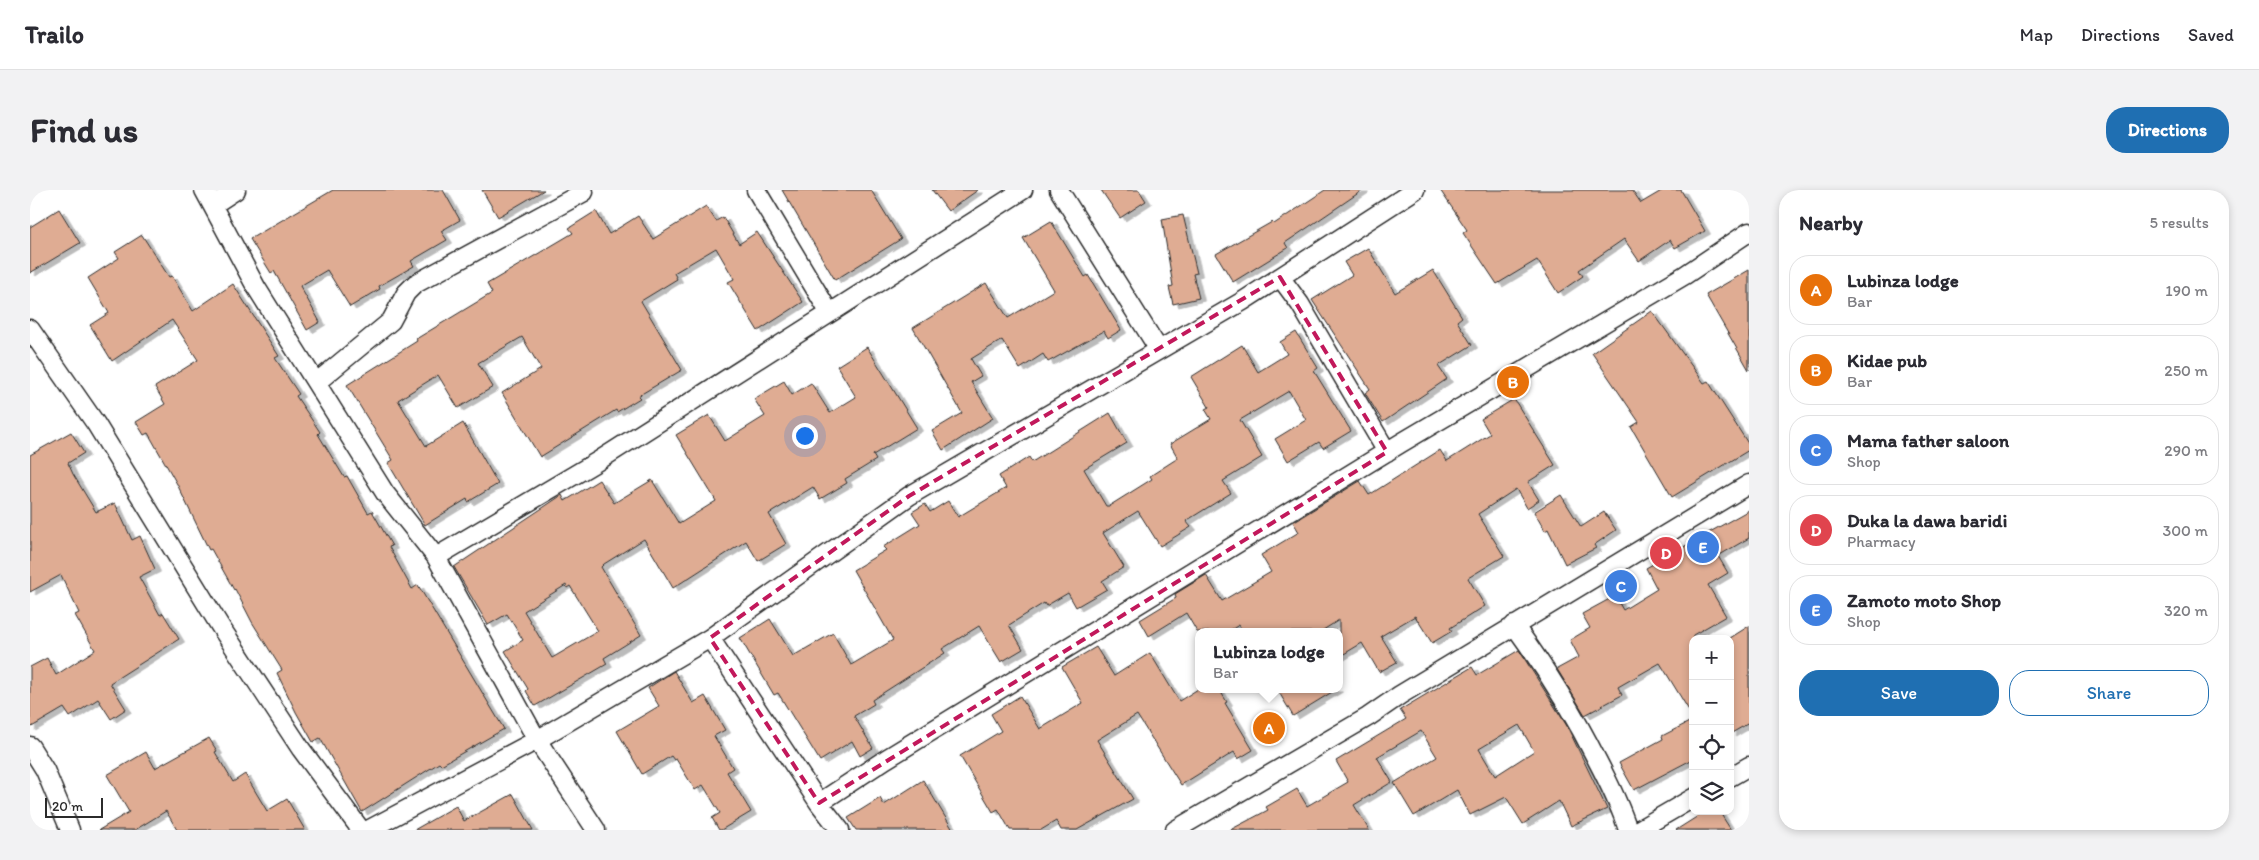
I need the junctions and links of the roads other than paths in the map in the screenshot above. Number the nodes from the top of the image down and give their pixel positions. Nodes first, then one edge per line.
1 (204, 190) edge
2 (236, 190) edge
3 (756, 190) edge
4 (1023, 190) edge
5 (1059, 190) edge
6 (1415, 190) edge
7 (584, 192) dead end
8 (213, 205) junction
9 (1749, 232) edge
10 (1280, 277) junction
11 (829, 312) junction
12 (30, 329) edge
13 (1160, 350) junction
14 (317, 382) junction
15 (1387, 452) junction
16 (1749, 484) edge
17 (436, 557) junction
18 (1514, 626) junction
19 (710, 638) junction
20 (536, 740) junction
21 (30, 746) edge
22 (1749, 766) edge
23 (1734, 775) edge
24 (1689, 800) edge
25 (819, 802) junction
26 (1181, 829) edge
27 (70, 830) edge
28 (361, 830) edge
29 (368, 830) edge
30 (596, 830) edge
31 (840, 830) edge
32 (1628, 830) edge
33 (1638, 830) edge

1 - 8 street
2 - 8 street
3 - 11 street
4 - 11 street
5 - 13 street
6 - 10 street
7 - 14 street
8 - 14 street
9 - 15 street
10 - 13 street
10 - 15 street
11 - 17 street
12 - 28 street
13 - 19 street
14 - 17 street
15 - 25 street
16 - 18 street
17 - 20 street
18 - 26 street
18 - 32 street
19 - 20 street
19 - 25 street
20 - 29 street
20 - 30 street
21 - 27 street
22 - 23 street
24 - 33 street
25 - 31 street

